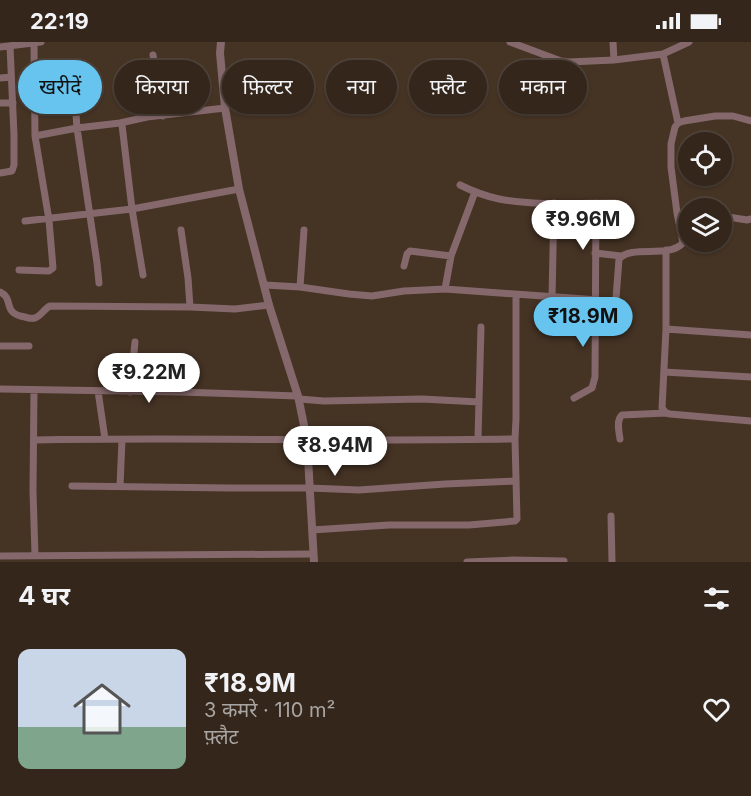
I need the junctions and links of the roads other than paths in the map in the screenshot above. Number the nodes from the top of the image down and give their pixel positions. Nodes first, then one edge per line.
1 (36, 42) edge
2 (221, 42) edge
3 (510, 42) edge
4 (613, 42) edge
5 (689, 42) edge
6 (10, 46) junction
7 (0, 47) edge
8 (663, 54) junction
9 (153, 55) dead end
10 (614, 60) junction
11 (222, 75) edge
12 (12, 77) junction
13 (0, 78) edge
14 (0, 103) edge
15 (13, 103) junction
16 (222, 108) edge
17 (76, 114) edge
18 (226, 114) edge
19 (163, 116) junction
20 (751, 121) edge
21 (120, 123) junction
22 (678, 123) junction
23 (77, 128) junction
24 (36, 136) junction
25 (0, 173) edge
26 (459, 185) dead end
27 (239, 189) junction
28 (475, 192) junction
29 (554, 203) junction
30 (596, 203) junction
31 (615, 203) dead end
32 (132, 208) junction
33 (677, 213) joint
34 (91, 214) junction
35 (732, 218) edge
36 (751, 219) edge
37 (49, 220) junction
38 (25, 221) dead end
39 (181, 230) dead end
40 (304, 230) dead end
41 (666, 250) junction
42 (595, 253) junction
43 (451, 256) junction
44 (621, 256) junction
45 (404, 266) dead end
46 (19, 270) dead end
47 (143, 275) dead end
48 (99, 283) dead end
49 (265, 285) junction
50 (300, 287) junction
51 (444, 290) junction
52 (0, 292) edge
53 (516, 295) junction
54 (552, 298) junction
55 (595, 300) junction
56 (269, 305) junction
57 (189, 307) junction
58 (481, 327) dead end
59 (666, 329) junction
60 (751, 335) edge
61 (135, 342) dead end
62 (0, 346) edge
63 (29, 346) dead end
64 (664, 372) junction
65 (751, 377) edge
66 (0, 388) edge
67 (34, 390) junction
68 (98, 391) junction
69 (130, 392) junction
70 (298, 397) junction
71 (574, 398) dead end
72 (478, 402) junction
73 (666, 413) junction
74 (751, 421) edge
75 (477, 438) junction
76 (105, 439) junction
77 (515, 439) junction
78 (620, 439) dead end
79 (35, 440) junction
80 (122, 440) junction
81 (307, 440) junction
82 (516, 481) junction
83 (72, 486) dead end
84 (120, 486) junction
85 (309, 488) junction
86 (611, 516) dead end
87 (312, 530) junction
88 (35, 555) junction
89 (0, 556) edge
90 (314, 558) edge
91 (19, 559) edge
92 (564, 561) edge
93 (467, 562) edge
94 (612, 562) edge

1 - 6 street
1 - 24 street
2 - 11 street
3 - 10 street
4 - 10 street
5 - 8 street
6 - 7 street
6 - 12 street
8 - 10 street
8 - 22 street
9 - 19 street
12 - 13 street
12 - 15 street
14 - 15 street
15 - 25 street
16 - 19 street
17 - 23 street
18 - 27 street
19 - 21 street
20 - 22 street
21 - 23 street
21 - 32 street
22 - 33 street
23 - 24 street
23 - 34 street
24 - 37 street
26 - 28 street
27 - 32 street
27 - 49 street
28 - 29 street
28 - 43 street
29 - 30 street
29 - 54 street
30 - 31 street
30 - 42 street
32 - 34 street
32 - 47 street
33 - 41 street
34 - 37 street
34 - 48 street
35 - 36 street
37 - 38 street
37 - 46 street
39 - 57 street
40 - 50 street
41 - 44 street
41 - 59 street
42 - 44 street
42 - 55 street
43 - 45 street
43 - 51 street
44 - 55 street
49 - 50 street
49 - 56 street
50 - 51 street
51 - 53 street
52 - 57 street
53 - 54 street
53 - 77 street
54 - 55 street
55 - 71 street
56 - 57 street
56 - 70 street
58 - 72 street
59 - 60 street
59 - 64 street
61 - 69 street
62 - 63 street
64 - 65 street
64 - 73 street
66 - 67 street
67 - 68 street
67 - 79 street
68 - 69 street
68 - 76 street
69 - 70 street
70 - 72 street
70 - 81 street
72 - 75 street
73 - 74 street
73 - 78 street
75 - 77 street
75 - 81 street
76 - 79 street
76 - 80 street
77 - 82 street
79 - 88 street
80 - 81 street
80 - 84 street
81 - 85 street
82 - 85 street
82 - 87 street
83 - 84 street
84 - 85 street
85 - 87 street
86 - 94 street
87 - 90 street
88 - 90 street
88 - 91 street
89 - 91 street
92 - 93 street

